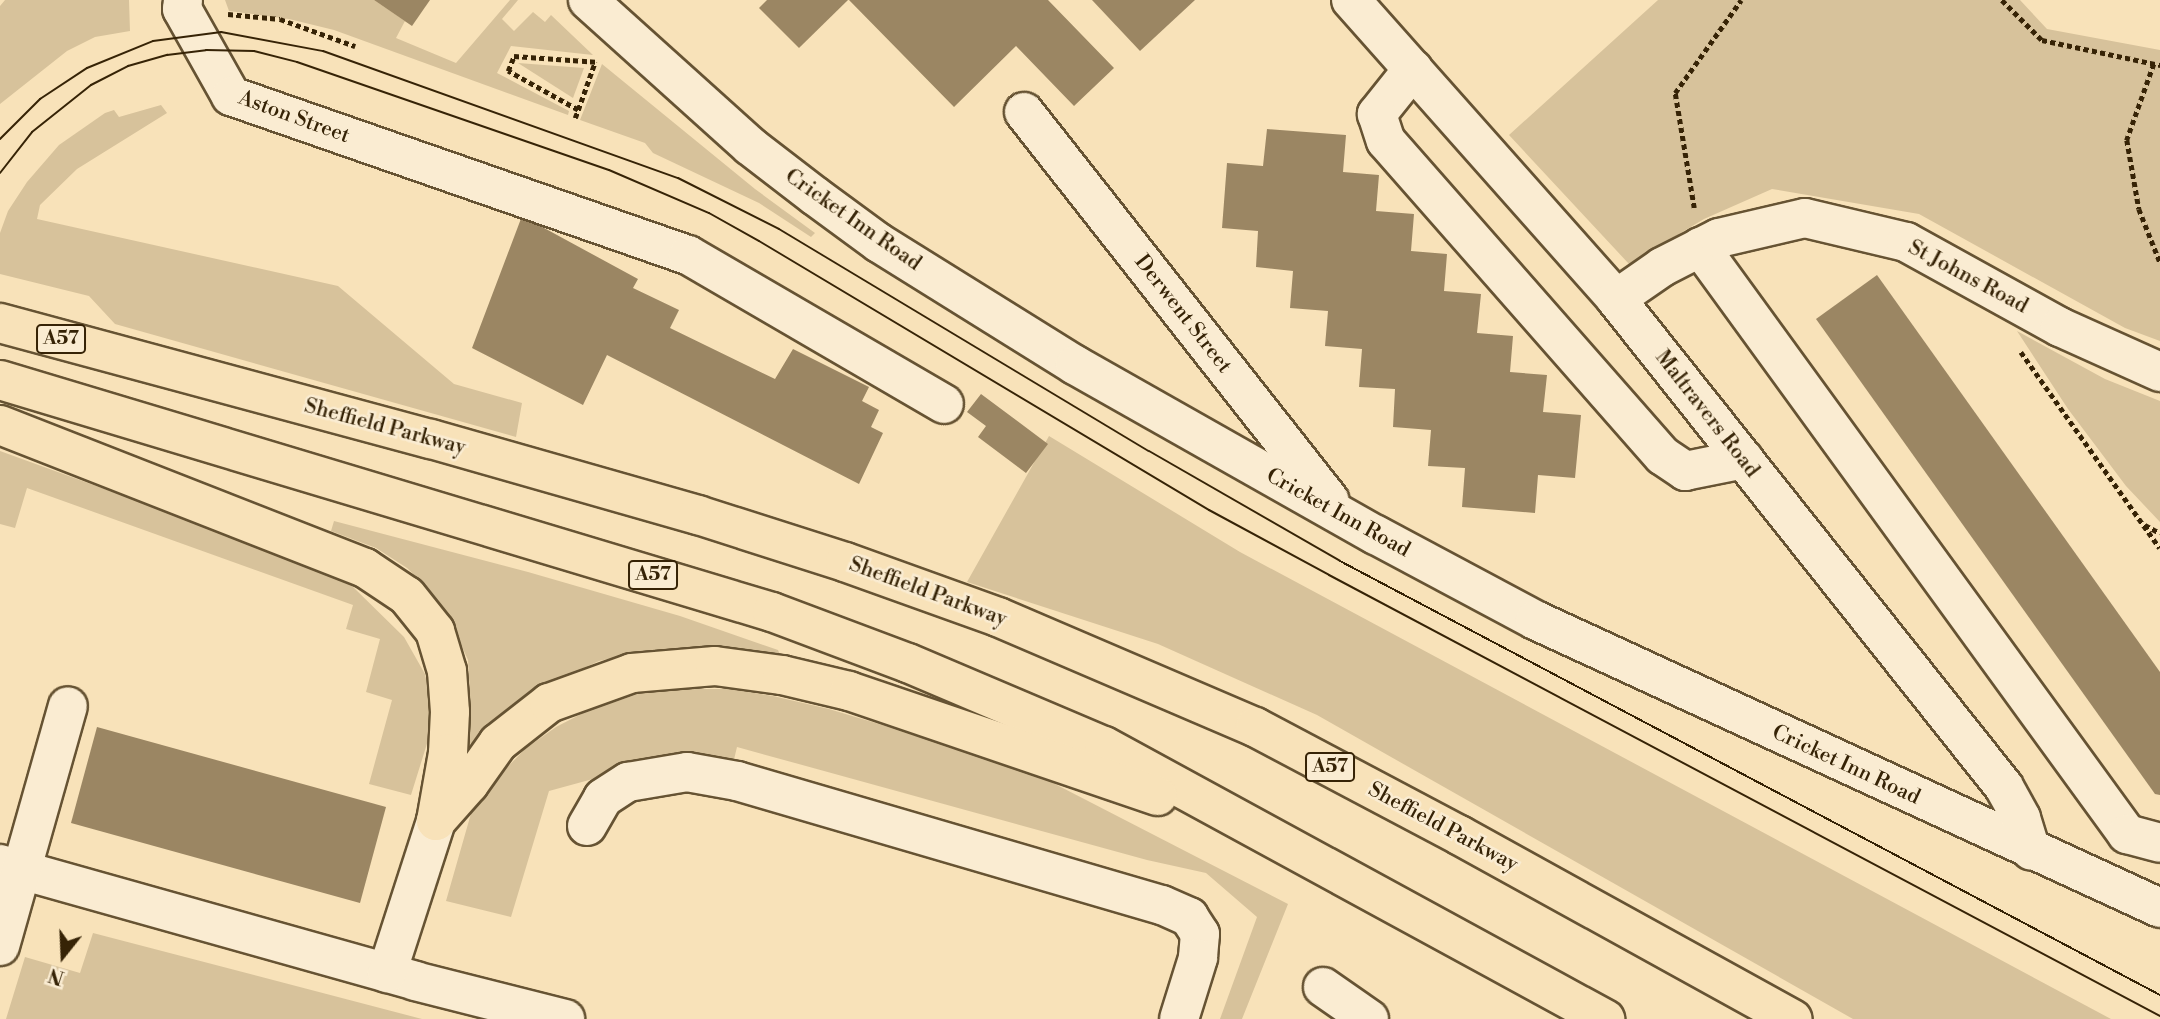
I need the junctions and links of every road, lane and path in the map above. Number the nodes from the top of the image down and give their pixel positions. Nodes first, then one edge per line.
1 (588, 0) edge
2 (1351, 0) edge
3 (1741, 0) edge
4 (2003, 0) edge
5 (183, 5) edge
6 (355, 46) dead end
7 (652, 58) junction
8 (595, 62) junction
9 (2157, 64) edge
10 (1413, 69) junction
11 (578, 110) junction
12 (1024, 113) dead end
13 (575, 118) dead end
14 (1700, 247) junction
15 (2160, 262) edge
16 (1616, 299) junction
17 (0, 310) edge
18 (0, 323) edge
19 (2016, 345) dead end
20 (122, 356) junction
21 (2160, 372) edge
22 (0, 380) edge
23 (944, 404) dead end
24 (0, 425) edge
25 (1744, 459) junction
26 (1341, 515) junction
27 (2144, 525) junction
28 (2160, 533) edge
29 (2160, 548) edge
30 (68, 706) dead end
31 (436, 821) junction
32 (587, 826) dead end
33 (1279, 838) junction
34 (2160, 843) edge
35 (2031, 850) junction
36 (12, 866) edge
37 (2160, 908) edge
38 (0, 946) edge
39 (387, 973) junction
40 (1323, 987) dead end
41 (565, 1019) edge
42 (1179, 1019) edge
43 (1370, 1019) edge
44 (1605, 1019) edge
45 (1793, 1019) edge

1 - 7 street, Cricket Inn Road
2 - 10 street, Maltravers Road
3 - 14 path
4 - 9 path
5 - 6 path
5 - 23 street, Aston Street
7 - 8 path
7 - 26 street, Cricket Inn Road
8 - 11 path
8 - 11 path
9 - 15 path
10 - 16 street, Maltravers Road
10 - 25 street
11 - 13 path
12 - 26 street, Derwent Street
14 - 16 street, St Johns Road
14 - 21 street, St Johns Road
14 - 34 street
16 - 25 street, Maltravers Road
17 - 20 highway
18 - 20 highway, Sheffield Parkway / A57
19 - 27 path
20 - 45 highway, Sheffield Parkway / A57
22 - 33 highway, A57
24 - 31 highway
25 - 35 street, Maltravers Road
26 - 35 street, Cricket Inn Road
27 - 28 path
27 - 29 path
30 - 36 street
31 - 33 highway
31 - 39 street
32 - 42 street
33 - 44 highway, A57
35 - 37 street, Cricket Inn Road
36 - 38 street
36 - 39 street
39 - 41 street
40 - 43 street

